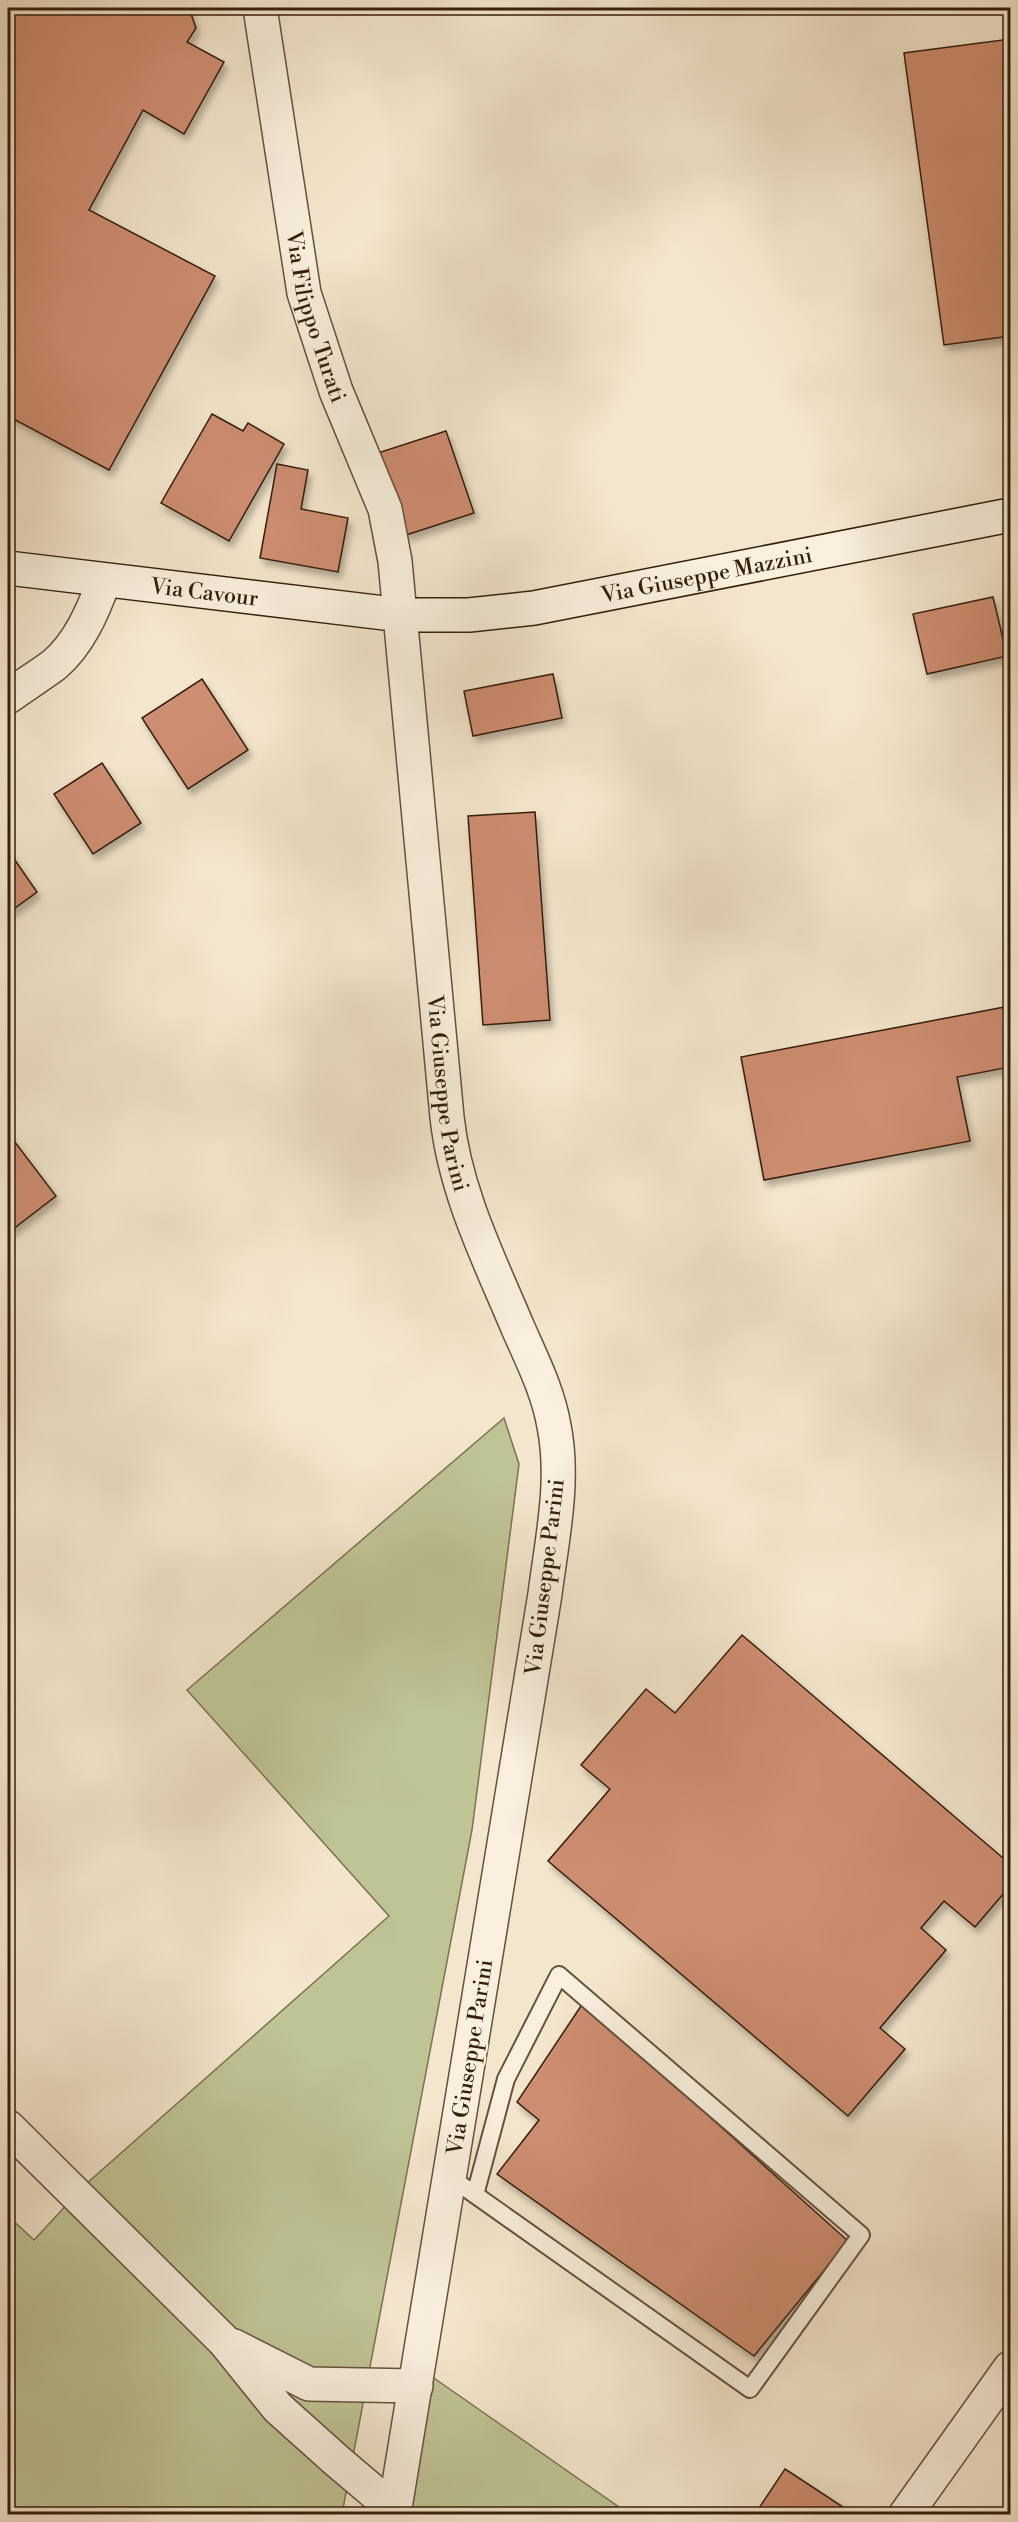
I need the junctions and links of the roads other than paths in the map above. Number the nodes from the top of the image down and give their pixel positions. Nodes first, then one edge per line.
1 (260, 8) edge
2 (1011, 515) edge
3 (8, 568) edge
4 (104, 581) junction
5 (401, 615) junction
6 (8, 697) edge
7 (8, 2127) edge
8 (462, 2186) junction
9 (224, 2341) junction
10 (1011, 2368) edge
11 (416, 2386) junction
12 (395, 2512) edge
13 (906, 2514) edge

1 - 5 street, Via Filippo Turati
2 - 5 street, Via Giuseppe Mazzini
3 - 4 street, Via Cavour
4 - 5 street, Via Cavour
4 - 6 street
5 - 8 street, Via Giuseppe Parini
7 - 9 street
8 - 8 lane
8 - 11 street, Via Giuseppe Parini
9 - 11 street
9 - 12 street
10 - 13 street
11 - 12 street, Via Giuseppe Parini

